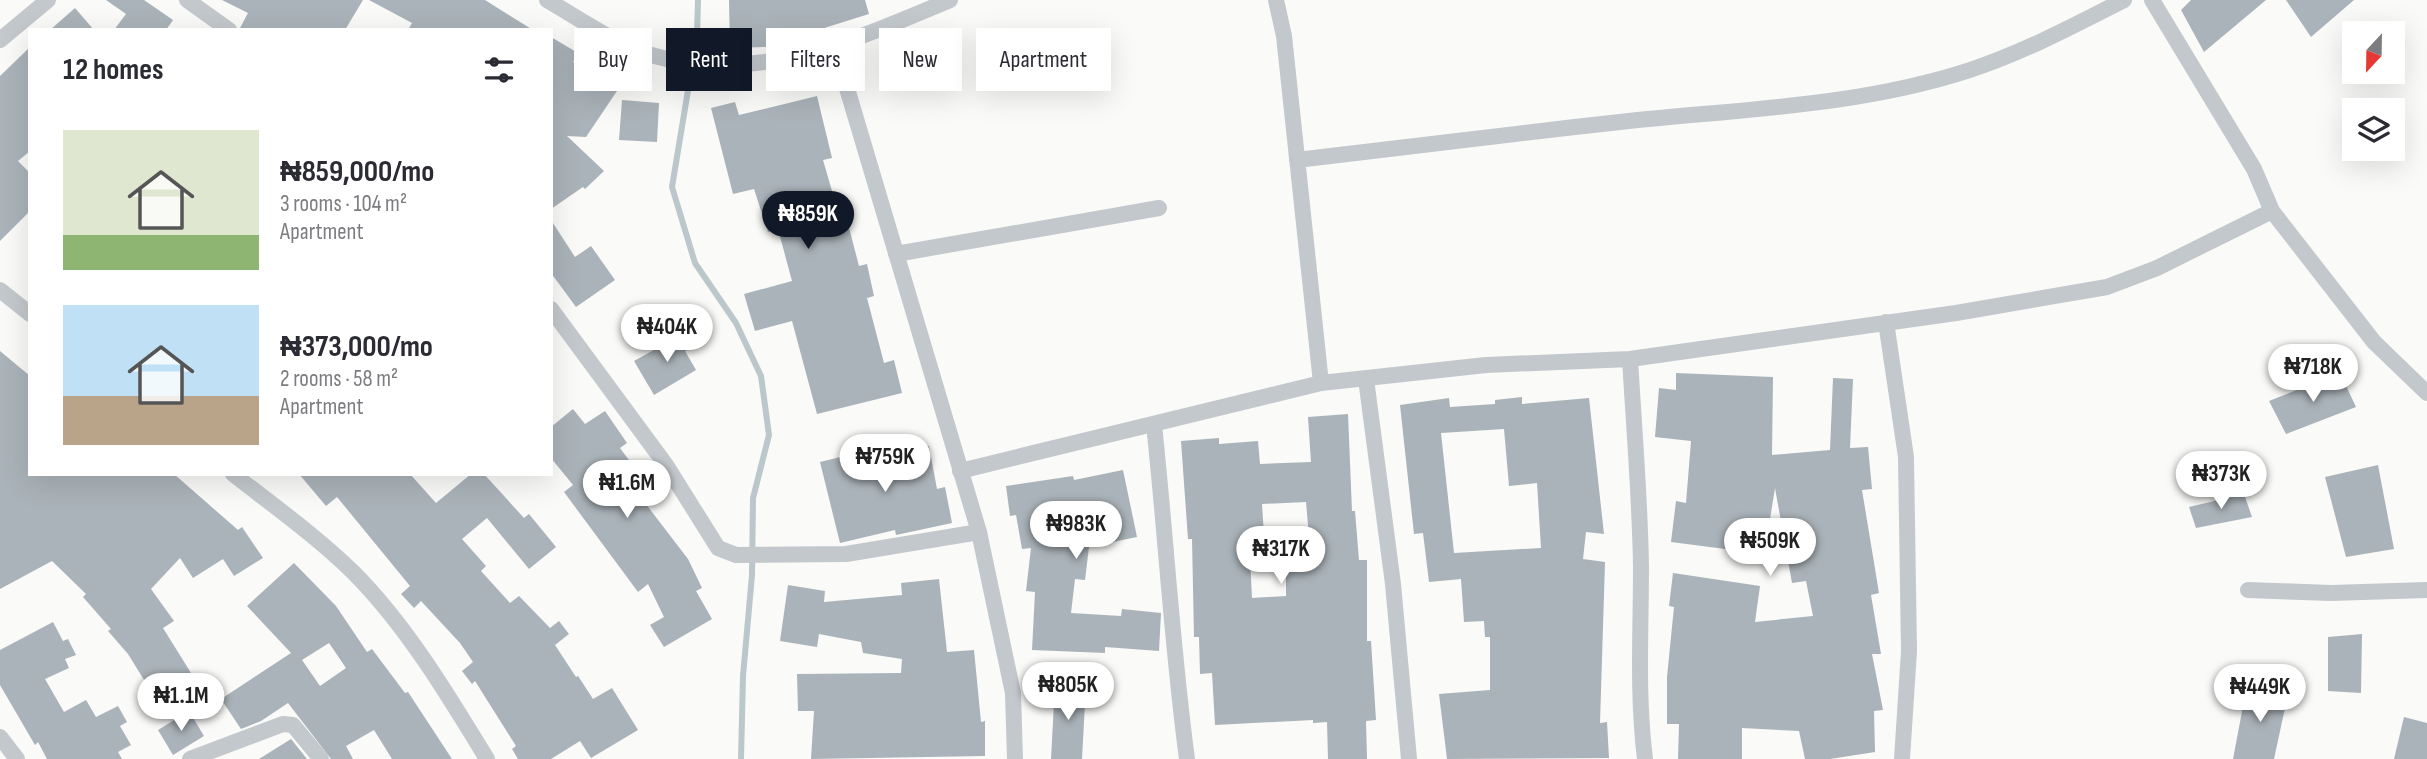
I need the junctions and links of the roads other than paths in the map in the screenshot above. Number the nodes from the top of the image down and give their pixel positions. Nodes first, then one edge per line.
1 (48, 0) edge
2 (187, 0) edge
3 (547, 0) edge
4 (950, 0) edge
5 (1276, 0) edge
6 (2124, 0) edge
7 (2152, 0) edge
8 (226, 28) edge
9 (865, 35) edge
10 (0, 40) edge
11 (766, 64) edge
12 (848, 91) edge
13 (1297, 160) junction
14 (1159, 208) dead end
15 (2272, 211) junction
16 (896, 254) junction
17 (0, 290) edge
18 (28, 312) edge
19 (553, 312) edge
20 (1886, 322) junction
21 (1630, 359) junction
22 (1366, 379) junction
23 (1321, 383) junction
24 (2427, 393) edge
25 (1154, 425) junction
26 (960, 471) junction
27 (236, 476) edge
28 (979, 532) junction
29 (2248, 590) dead end
30 (2427, 590) edge
31 (0, 737) edge
32 (17, 759) edge
33 (190, 759) edge
34 (321, 759) edge
35 (487, 759) edge
36 (1015, 759) edge
37 (1187, 759) edge
38 (1409, 759) edge
39 (1645, 759) edge
40 (1902, 759) edge

1 - 10 street
2 - 8 street
3 - 11 street
4 - 9 street
5 - 13 street
6 - 13 street
7 - 15 street
12 - 16 street
13 - 23 street
14 - 16 street
15 - 20 street
15 - 24 street
16 - 26 street
17 - 18 street
19 - 28 street
20 - 21 street
20 - 40 street
21 - 22 street
21 - 39 street
22 - 23 street
22 - 38 street
23 - 25 street
25 - 26 street
25 - 37 street
26 - 28 street
27 - 35 street
28 - 36 street
29 - 30 street
31 - 32 street
33 - 34 street

